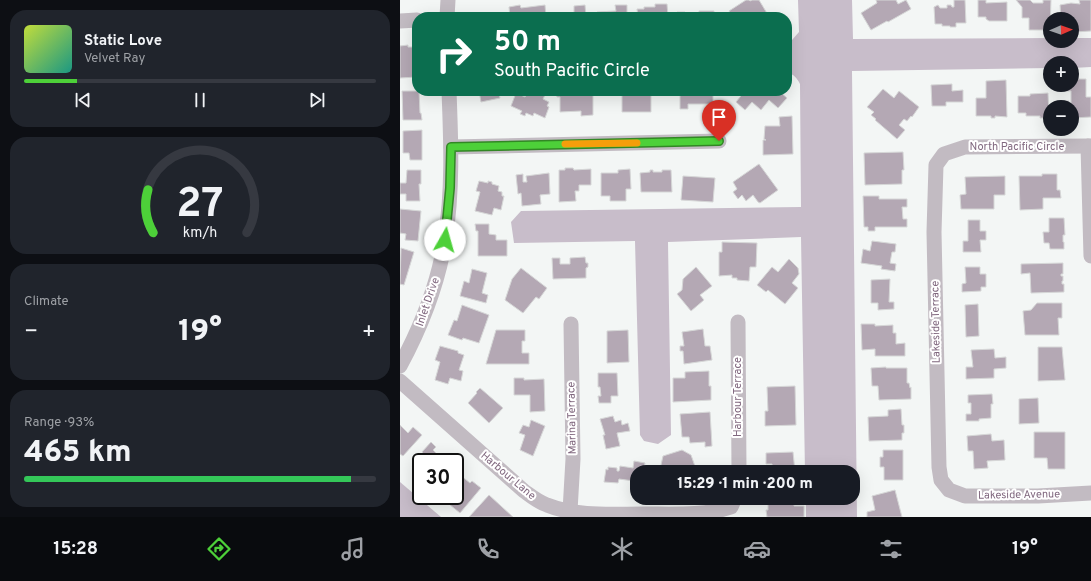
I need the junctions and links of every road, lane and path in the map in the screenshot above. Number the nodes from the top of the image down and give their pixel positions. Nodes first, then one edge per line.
1 (448, 0) edge
2 (447, 12) edge
3 (400, 20) edge
4 (412, 20) edge
5 (449, 96) edge
6 (719, 141) dead end
7 (1090, 146) edge
8 (451, 147) junction
9 (944, 154) joint
10 (1091, 256) edge
11 (738, 322) dead end
12 (571, 324) dead end
13 (400, 366) edge
14 (400, 381) edge
15 (739, 465) edge
16 (949, 490) joint
17 (1091, 494) edge
18 (732, 505) edge
19 (570, 511) junction

1 - 2 street
3 - 4 street
5 - 8 street, Inlet Drive
6 - 8 street
7 - 9 street, North Pacific Circle
7 - 10 street
8 - 13 street, Inlet Drive
9 - 16 street, Lakeside Terrace
11 - 15 street, Harbour Terrace
12 - 19 street, Marina Terrace
14 - 19 street, Harbour Lane
16 - 17 street, Lakeside Avenue
18 - 19 street, Harbour Lane

